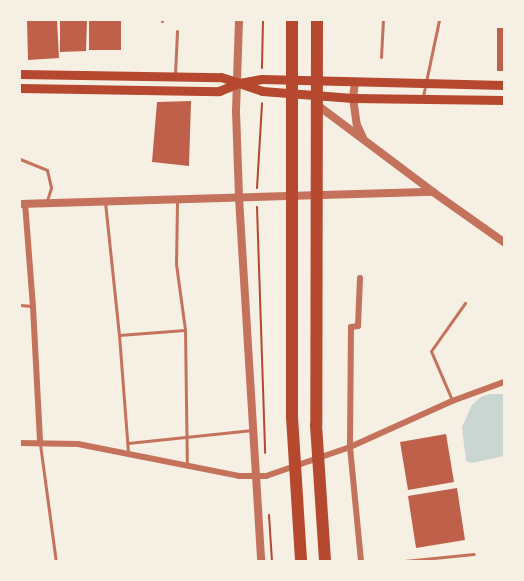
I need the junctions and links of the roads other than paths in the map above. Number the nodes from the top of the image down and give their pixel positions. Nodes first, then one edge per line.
1 (239, 20) edge
2 (292, 20) edge
3 (317, 20) edge
4 (383, 20) edge
5 (439, 20) edge
6 (177, 31) dead end
7 (381, 57) dead end
8 (20, 74) edge
9 (112, 75) junction
10 (175, 76) junction
11 (312, 81) junction
12 (239, 83) junction
13 (355, 83) junction
14 (424, 84) junction
15 (504, 85) edge
16 (20, 88) edge
17 (111, 90) junction
18 (312, 95) junction
19 (353, 98) junction
20 (423, 98) junction
21 (504, 100) edge
22 (363, 138) junction
23 (20, 159) edge
24 (433, 192) junction
25 (239, 198) junction
26 (177, 199) junction
27 (105, 200) junction
28 (46, 202) junction
29 (22, 203) edge
30 (504, 242) edge
31 (360, 278) dead end
32 (465, 303) dead end
33 (20, 305) edge
34 (33, 307) junction
35 (185, 330) junction
36 (119, 335) junction
37 (504, 382) edge
38 (452, 401) junction
39 (252, 430) junction
40 (187, 437) junction
41 (40, 442) junction
42 (20, 443) edge
43 (128, 443) junction
44 (350, 447) junction
45 (128, 452) junction
46 (187, 466) junction
47 (255, 475) junction
48 (474, 554) dead end
49 (56, 561) edge
50 (261, 561) edge
51 (301, 561) edge
52 (325, 561) edge
53 (361, 561) edge
54 (394, 561) edge
55 (402, 561) edge

1 - 12 street
2 - 51 highway
3 - 52 highway
4 - 7 lane
5 - 14 lane
6 - 10 lane
8 - 9 main road
9 - 10 main road
9 - 17 main road
10 - 12 main road
11 - 12 main road
11 - 13 main road
11 - 18 street
12 - 17 main road
12 - 18 main road
12 - 25 street
13 - 14 main road
13 - 19 street
14 - 15 main road
14 - 20 lane
16 - 17 main road
18 - 19 main road
18 - 22 street
19 - 20 main road
19 - 22 street
20 - 21 main road
22 - 24 street
23 - 28 lane
24 - 25 street
24 - 30 street
25 - 26 street
25 - 39 street
26 - 27 street
26 - 35 lane
27 - 28 street
27 - 36 lane
28 - 29 street
29 - 34 street
31 - 44 street
32 - 38 lane
33 - 34 lane
34 - 41 street
35 - 36 lane
35 - 40 lane
36 - 43 lane
37 - 38 street
38 - 44 street
39 - 40 lane
39 - 47 street
40 - 43 lane
40 - 46 lane
41 - 42 street
41 - 45 street
41 - 49 lane
43 - 45 lane
44 - 47 street
44 - 53 street
45 - 46 street
46 - 47 street
47 - 50 street
48 - 55 lane
54 - 55 lane

